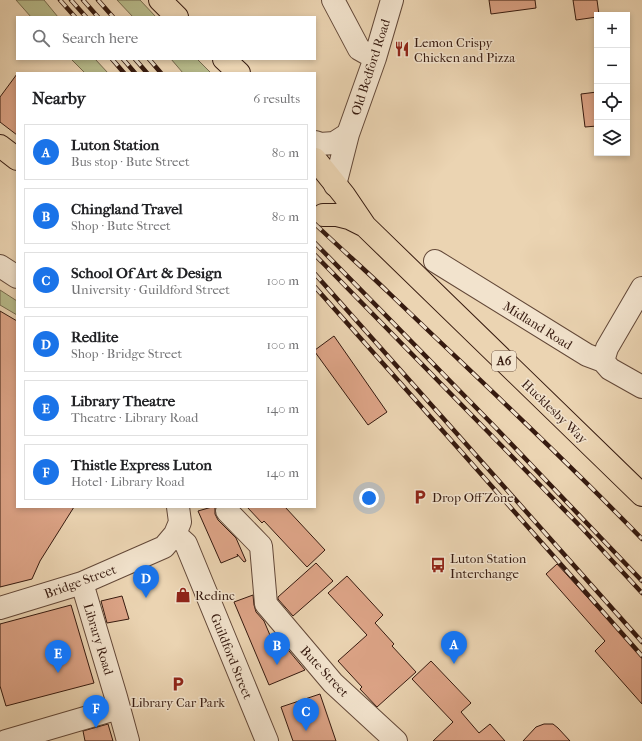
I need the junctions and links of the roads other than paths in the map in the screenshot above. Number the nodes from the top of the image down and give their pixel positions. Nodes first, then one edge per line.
1 (160, 0) edge
2 (333, 0) edge
3 (392, 0) edge
4 (176, 16) edge
5 (375, 58) junction
6 (225, 60) edge
7 (239, 72) edge
8 (348, 134) junction
9 (316, 142) edge
10 (0, 146) edge
11 (16, 158) edge
12 (316, 160) edge
13 (335, 184) junction
14 (319, 218) edge
15 (365, 226) junction
16 (435, 261) dead end
17 (0, 266) edge
18 (16, 276) edge
19 (642, 288) edge
20 (602, 362) junction
21 (642, 387) edge
22 (642, 495) edge
23 (178, 508) edge
24 (227, 511) dead end
25 (175, 534) junction
26 (82, 583) junction
27 (0, 608) edge
28 (119, 708) junction
29 (6, 741) edge
30 (128, 741) edge
31 (267, 741) edge
32 (396, 741) edge

1 - 4 highway
2 - 5 street
3 - 5 street, Old Bedford Road
5 - 8 street, Old Bedford Road
6 - 7 highway
8 - 9 street
8 - 13 street, Old Bedford Road
10 - 11 highway
12 - 13 highway, A6
13 - 14 highway, A6
13 - 15 highway, Hucklesby Way / A6
14 - 15 highway, Hucklesby Way / A6
15 - 22 highway, Hucklesby Way / A6
16 - 20 street, Midland Road
17 - 18 street
19 - 20 street
20 - 21 street, Midland Road
23 - 25 street
24 - 32 street, Bute Street
25 - 26 street, Bridge Street
25 - 31 street, Guildford Street
26 - 27 street, Bridge Street
26 - 28 street, Library Road
28 - 29 street
28 - 30 street, Library Road

